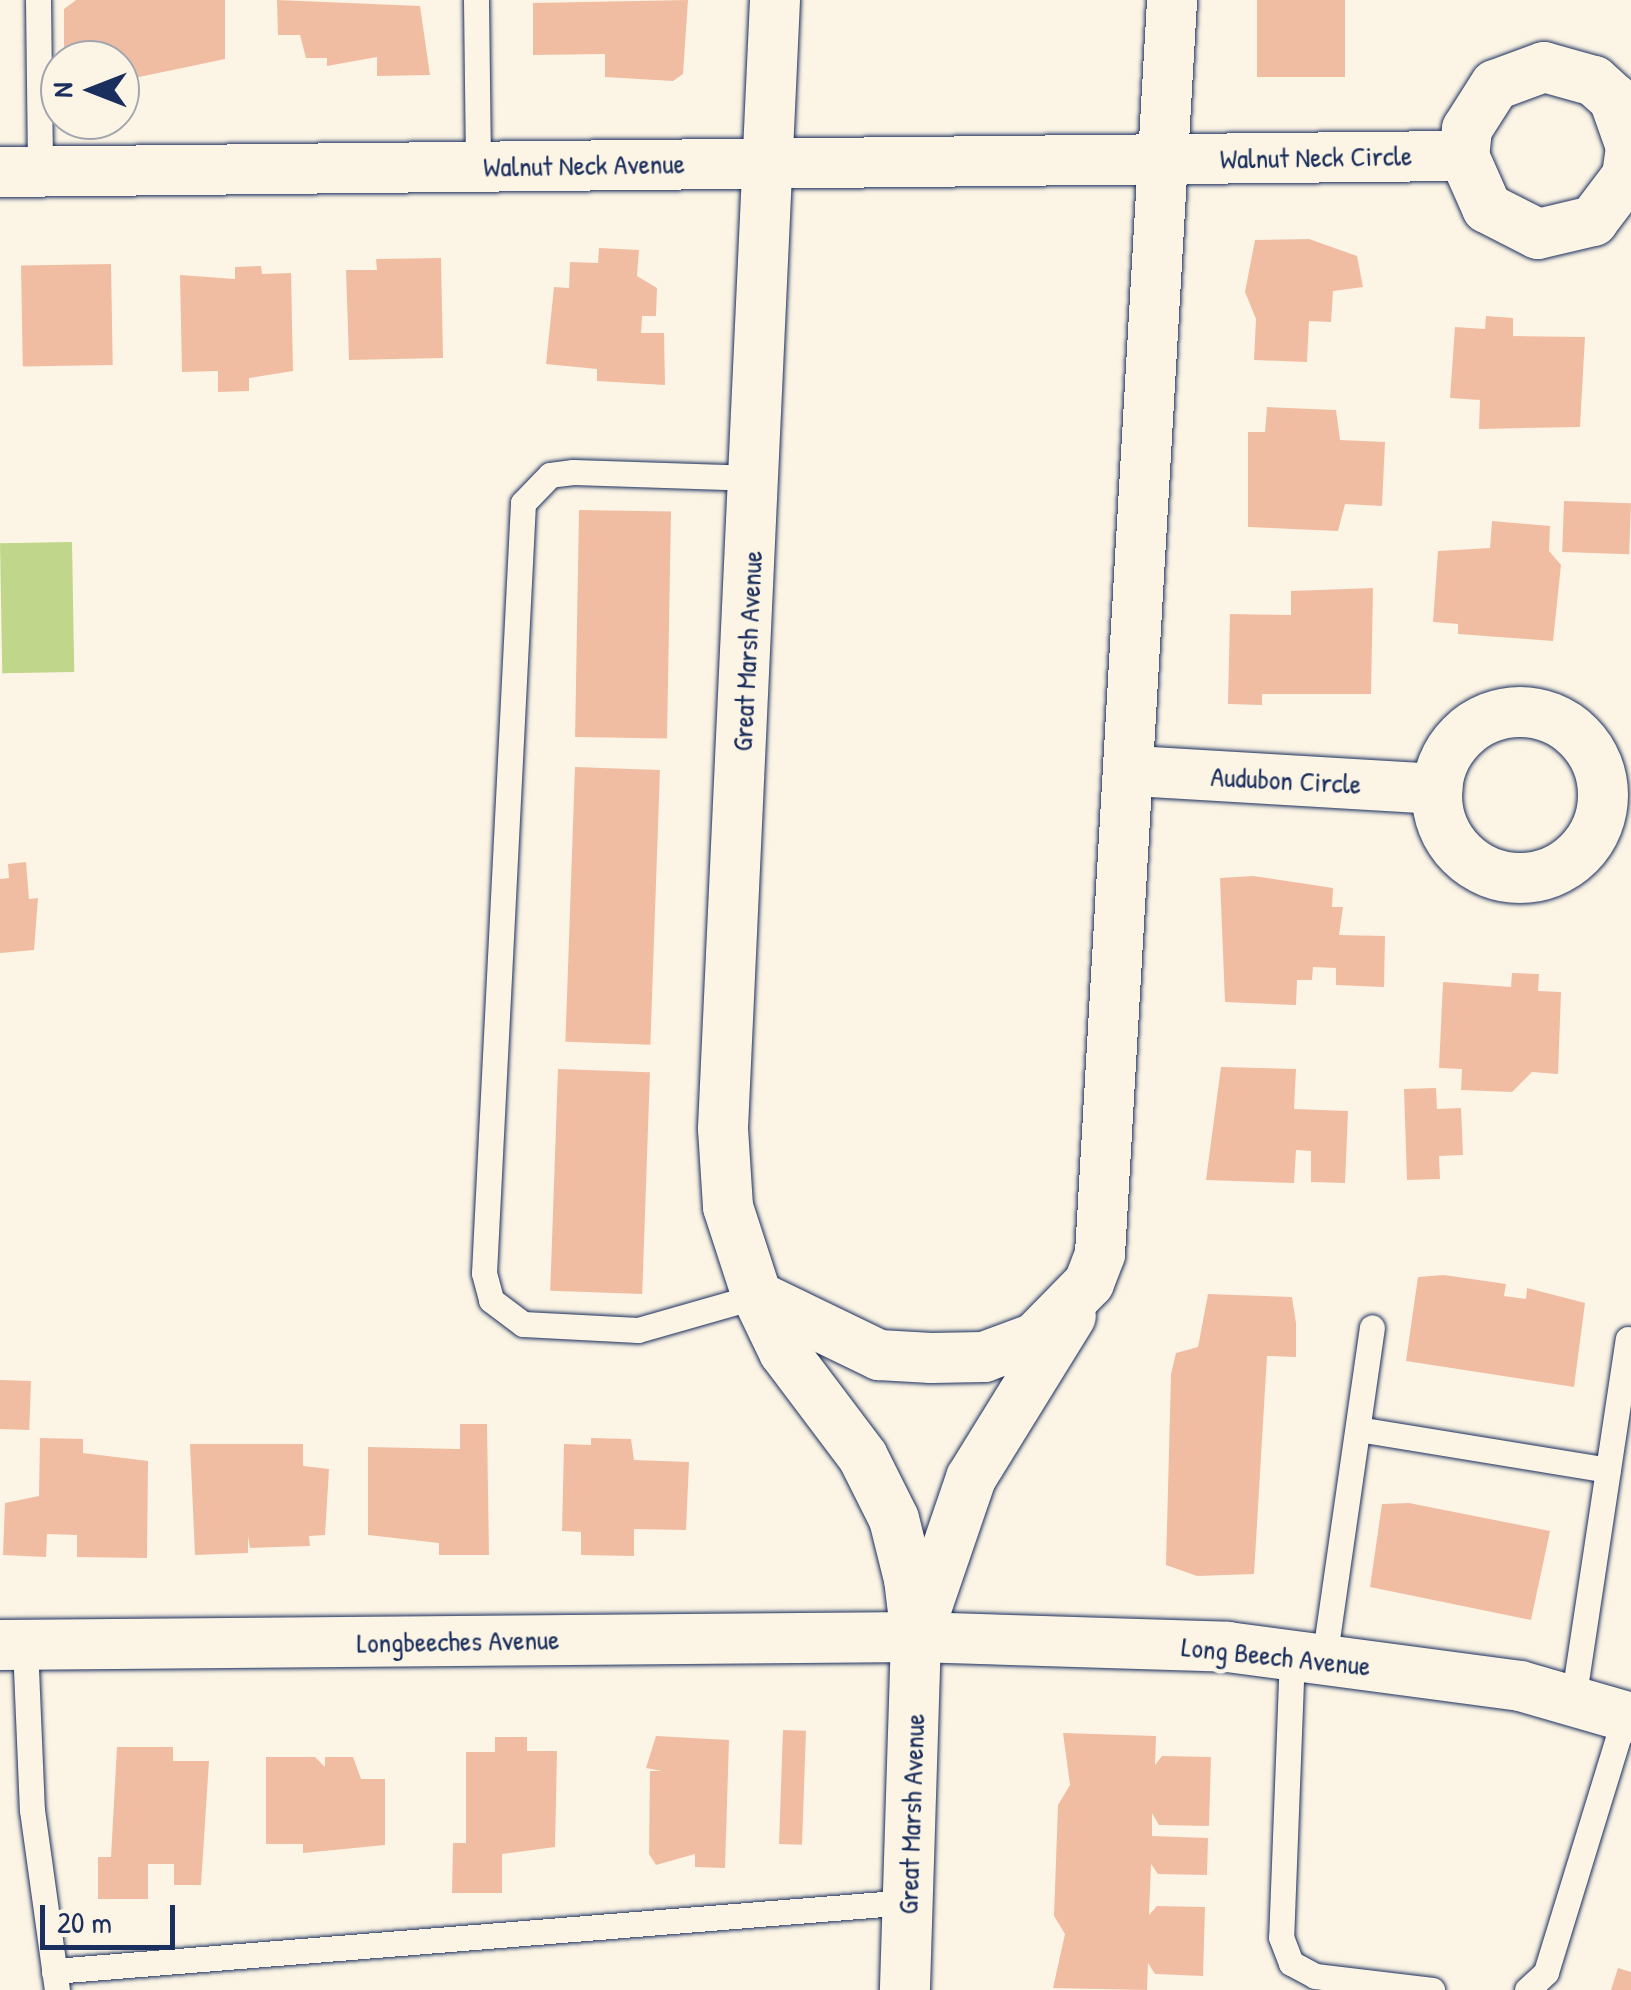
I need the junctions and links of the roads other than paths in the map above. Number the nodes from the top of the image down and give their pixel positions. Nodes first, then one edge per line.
1 (38, 0) edge
2 (476, 0) edge
3 (775, 0) edge
4 (1172, 0) edge
5 (1631, 148) edge
6 (1464, 156) junction
7 (1168, 158) junction
8 (772, 162) junction
9 (478, 166) junction
10 (20, 172) edge
11 (756, 478) junction
12 (1134, 771) junction
13 (1437, 789) dead end
14 (1089, 1284) junction
15 (757, 1296) junction
16 (1372, 1327) dead end
17 (1628, 1339) dead end
18 (1358, 1429) junction
19 (1608, 1470) junction
20 (916, 1637) junction
21 (13, 1645) edge
22 (1308, 1657) junction
23 (1573, 1701) junction
24 (1628, 1717) edge
25 (908, 1902) junction
26 (56, 1980) edge
27 (906, 1990) edge
28 (1432, 1990) edge
29 (1527, 1990) edge

1 - 10 lane
2 - 9 lane
3 - 8 street, Great Marsh Avenue
4 - 7 street, Great Marsh Avenue
5 - 6 street
5 - 6 street
6 - 7 street, Walnut Neck Circle
7 - 8 street, Walnut Neck Avenue
7 - 12 street, Great Marsh Avenue
8 - 9 street, Walnut Neck Avenue
8 - 11 street, Great Marsh Avenue
9 - 10 street, Walnut Neck Avenue
11 - 15 street, Great Marsh Avenue
11 - 15 lane
12 - 13 street, Audubon Circle
12 - 14 street, Great Marsh Avenue
14 - 15 street
14 - 20 street, Great Marsh Avenue
15 - 20 street, Great Marsh Avenue
16 - 18 lane
17 - 19 lane
18 - 19 lane
18 - 22 lane
19 - 23 lane
20 - 21 street, Longbeeches Avenue
20 - 22 street, Long Beech Avenue
20 - 25 street, Great Marsh Avenue
21 - 26 lane
22 - 23 street, Long Beech Avenue
22 - 28 lane
23 - 24 street, Long Beech Avenue
24 - 29 lane
25 - 26 lane
25 - 27 street, Great Marsh Avenue

